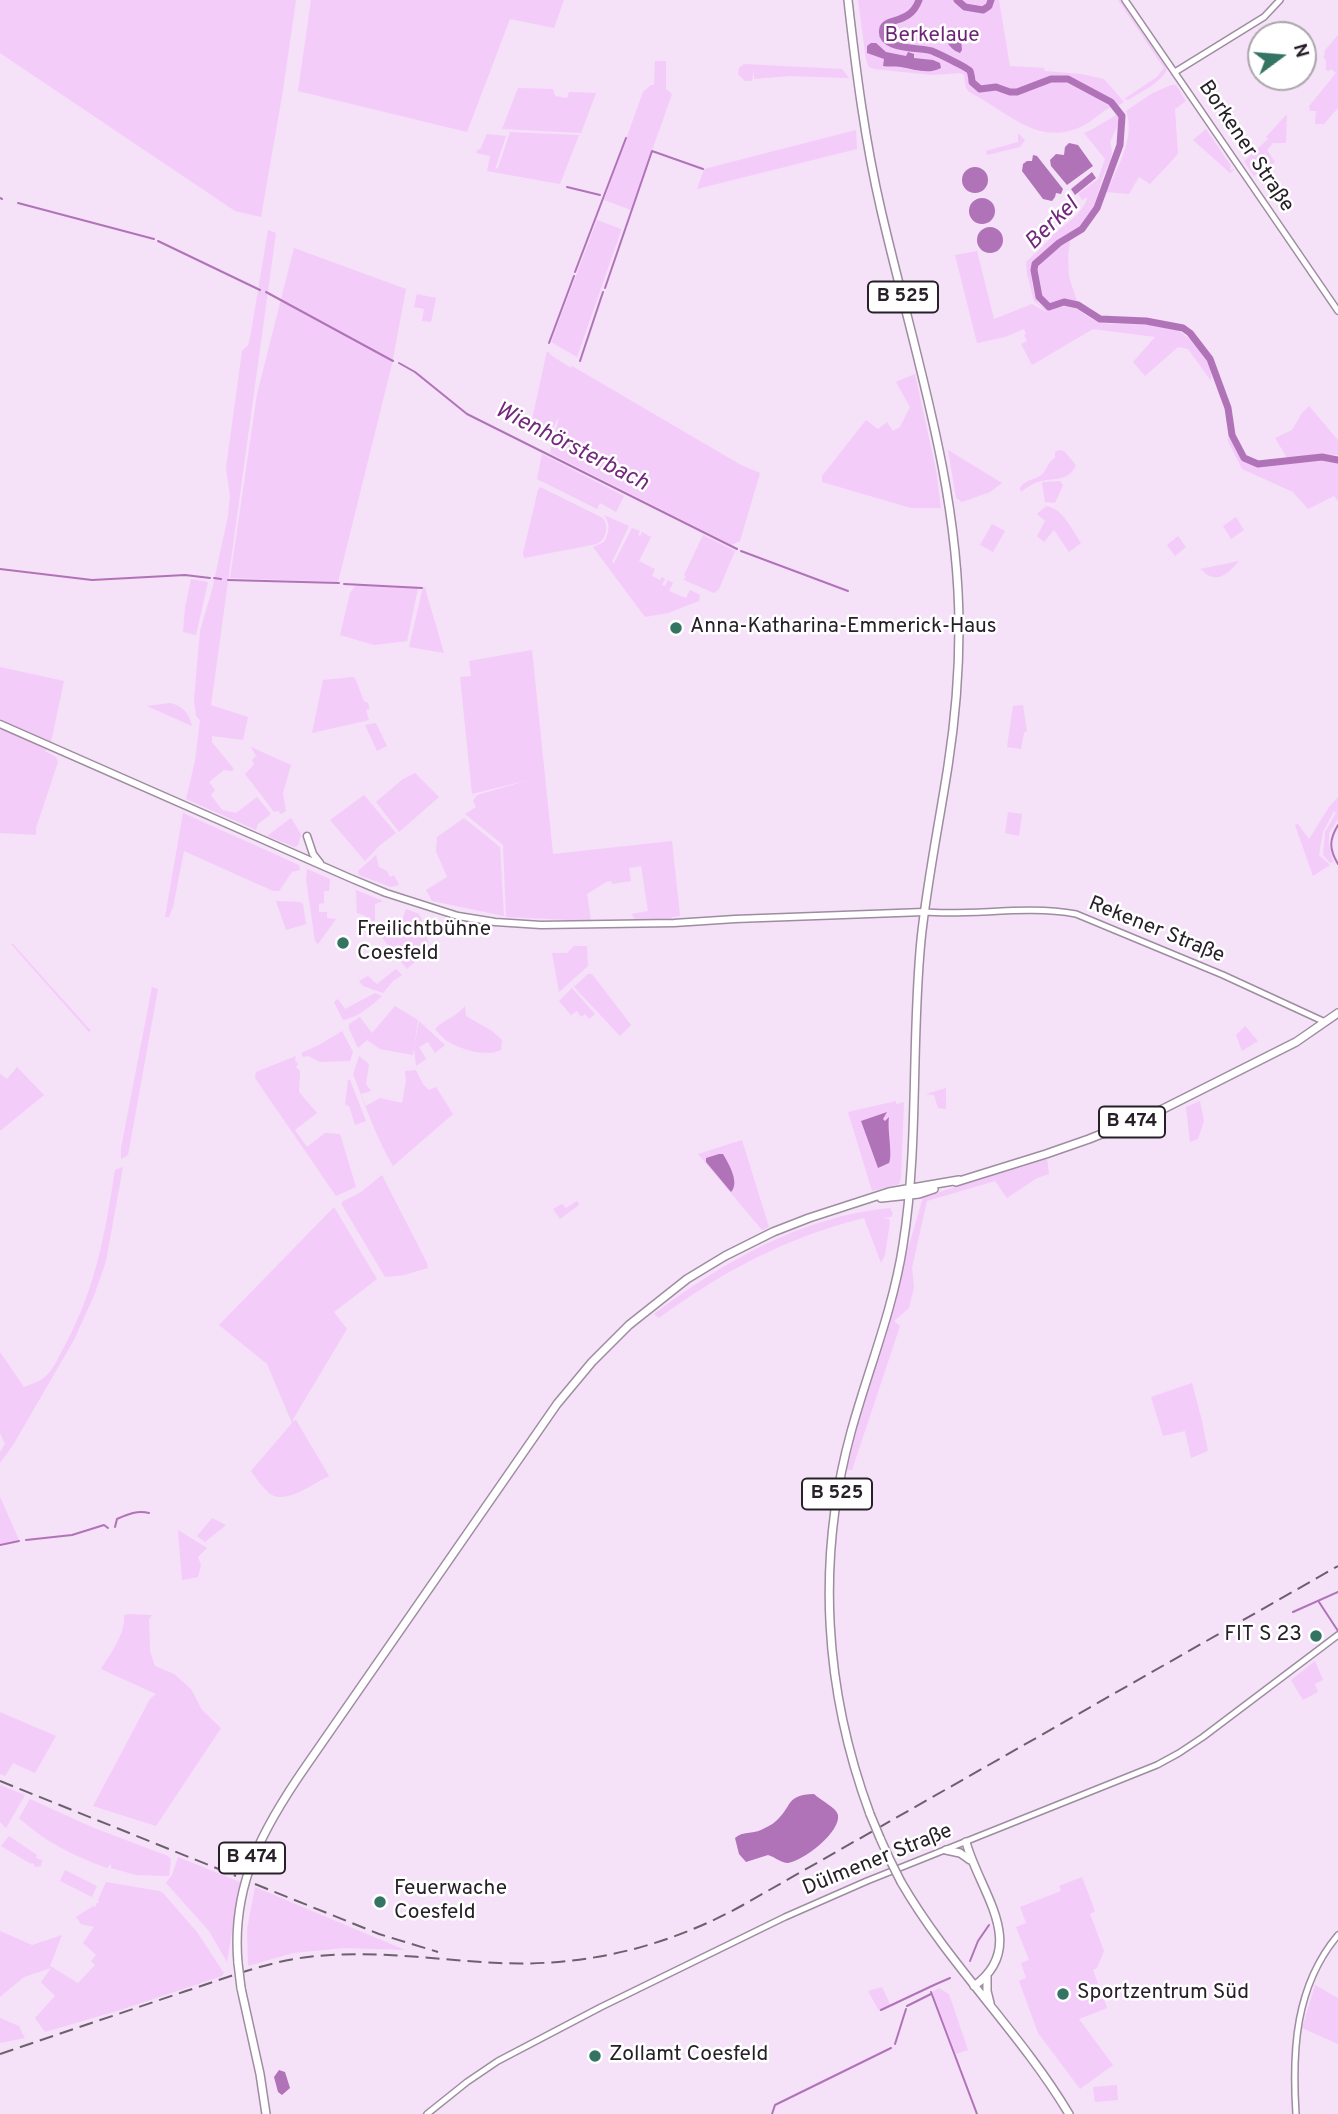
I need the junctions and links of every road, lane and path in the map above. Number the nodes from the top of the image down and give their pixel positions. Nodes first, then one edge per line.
1 (848, 0) edge
2 (1125, 0) edge
3 (1280, 0) edge
4 (1175, 72) junction
5 (1338, 311) edge
6 (0, 724) edge
7 (307, 836) dead end
8 (324, 867) junction
9 (924, 912) junction
10 (1338, 1013) edge
11 (1325, 1022) junction
12 (910, 1192) junction
13 (1337, 1635) edge
14 (965, 1842) junction
15 (946, 1850) junction
16 (973, 1863) junction
17 (1338, 1936) edge
18 (987, 1976) junction
19 (974, 1986) junction
20 (992, 2007) junction
21 (266, 2114) edge
22 (427, 2114) edge
23 (1069, 2114) edge
24 (1296, 2114) edge

1 - 9 main road, B 525
2 - 4 street, Borkener Straße
3 - 4 street
4 - 5 street, Borkener Straße
6 - 8 main road
7 - 8 main road
8 - 9 main road
9 - 11 street, Rekener Straße
9 - 12 main road, B 525
10 - 11 main road, B 474
11 - 12 main road, B 474
12 - 19 main road, B 525, bridge
12 - 21 main road, B 474, bridge
13 - 14 street, Dülmener Straße
14 - 15 street, Dülmener Straße
14 - 16 main road
15 - 16 main road
15 - 22 street, Dülmener Straße
16 - 18 main road
17 - 24 street
18 - 19 main road
18 - 20 main road
19 - 20 main road, B 525
20 - 23 main road, B 525

